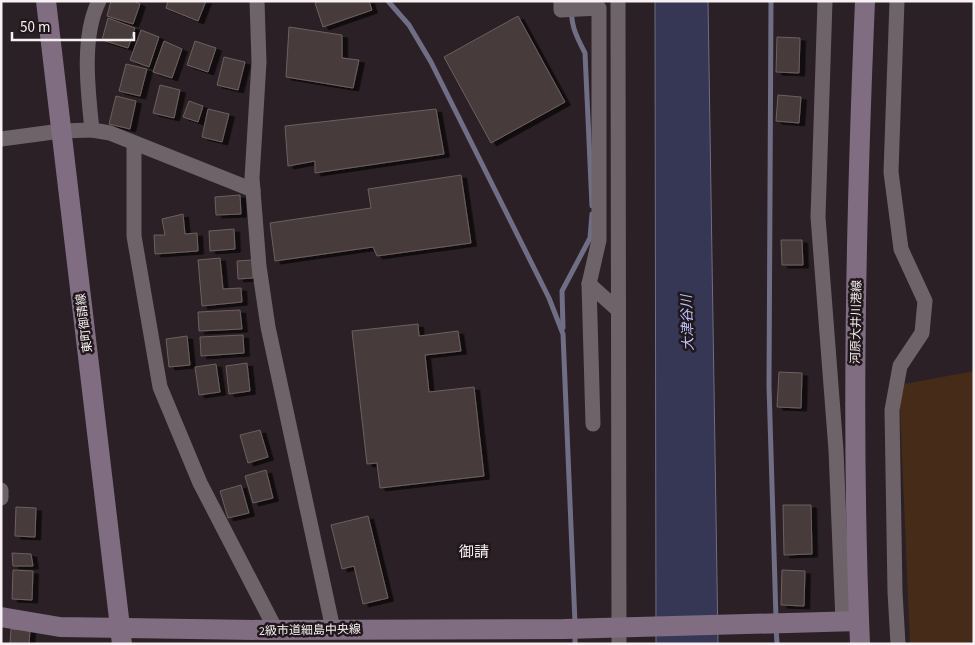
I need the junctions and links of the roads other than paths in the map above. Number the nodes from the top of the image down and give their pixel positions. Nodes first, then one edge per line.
1 (46, 1) edge
2 (99, 1) edge
3 (257, 1) edge
4 (561, 1) edge
5 (825, 1) edge
6 (865, 1) edge
7 (897, 1) edge
8 (618, 5) edge
9 (598, 8) junction
10 (92, 130) junction
11 (61, 131) junction
12 (1, 139) edge
13 (134, 144) junction
14 (253, 190) junction
15 (589, 284) junction
16 (618, 310) junction
17 (593, 424) dead end
18 (1, 490) edge
19 (1, 498) edge
20 (1, 618) edge
21 (851, 621) junction
22 (334, 629) junction
23 (270, 635) edge
24 (619, 635) edge
25 (121, 636) edge
26 (376, 636) edge
27 (860, 644) edge
28 (898, 644) edge

1 - 11 street, 東町御請線
2 - 10 street
3 - 14 street
4 - 9 street
5 - 21 street
6 - 21 street, 河原大井川港線
7 - 28 street
8 - 9 street
8 - 16 street
9 - 15 street
10 - 11 street
10 - 13 street
11 - 12 street
11 - 25 street, 東町御請線
13 - 14 street
13 - 23 street
14 - 22 street
15 - 16 street
15 - 17 street
16 - 24 street
18 - 19 street
20 - 25 street, 2級市道細島中央線
21 - 24 street, 2級市道細島中央線
21 - 27 street, 河原大井川港線
22 - 23 street, 2級市道細島中央線
22 - 26 street, 2級市道細島中央線
23 - 25 street, 2級市道細島中央線
24 - 26 street, 2級市道細島中央線

